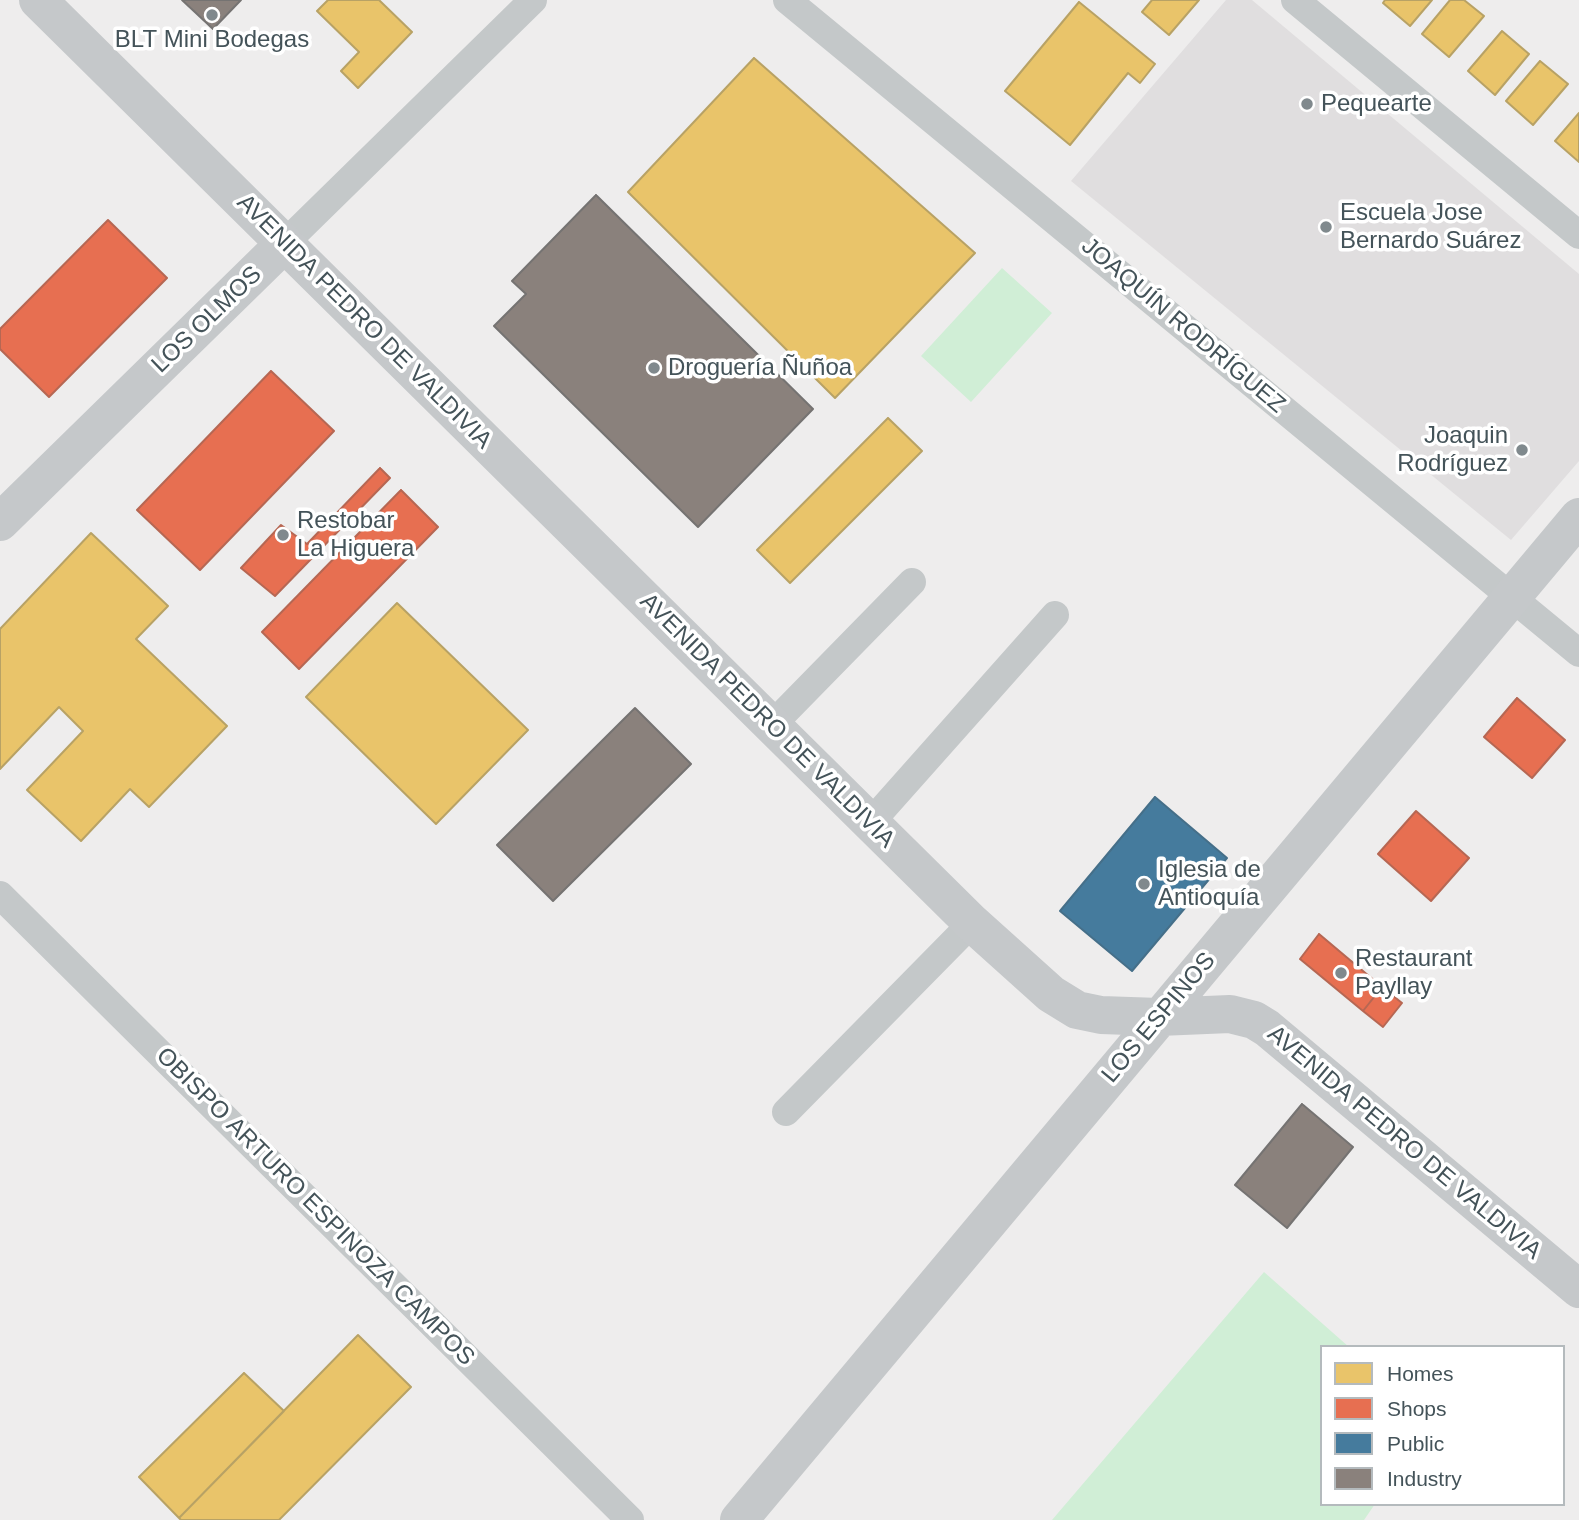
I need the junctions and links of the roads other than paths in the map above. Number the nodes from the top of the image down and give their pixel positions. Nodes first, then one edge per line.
1 (38, 0) edge
2 (533, 0) edge
3 (787, 0) edge
4 (1295, 0) edge
5 (1579, 235) edge
6 (284, 244) junction
7 (1579, 517) edge
8 (0, 522) edge
9 (912, 582) dead end
10 (1512, 598) junction
11 (1055, 615) dead end
12 (1579, 653) edge
13 (772, 725) junction
14 (871, 822) junction
15 (0, 895) edge
16 (972, 923) junction
17 (1159, 1017) junction
18 (786, 1112) dead end
19 (1579, 1289) edge
20 (630, 1520) edge
21 (738, 1520) edge

1 - 6 main road, AVENIDA PEDRO DE VALDIVIA
2 - 6 street, LOS OLMOS
3 - 10 street, JOAQUÍN RODRÍGUEZ
4 - 5 street
6 - 8 main road, LOS OLMOS
6 - 13 main road, AVENIDA PEDRO DE VALDIVIA
7 - 10 main road, LOS ESPINOS
9 - 13 street
10 - 12 street, JOAQUÍN RODRÍGUEZ
10 - 17 main road, LOS ESPINOS
11 - 14 street
13 - 14 main road, AVENIDA PEDRO DE VALDIVIA
14 - 16 main road, AVENIDA PEDRO DE VALDIVIA
15 - 20 street, OBISPO ARTURO ESPINOZA CAMPOS
16 - 17 main road, AVENIDA PEDRO DE VALDIVIA
16 - 18 street
17 - 19 main road, AVENIDA PEDRO DE VALDIVIA
17 - 21 main road, LOS ESPINOS

